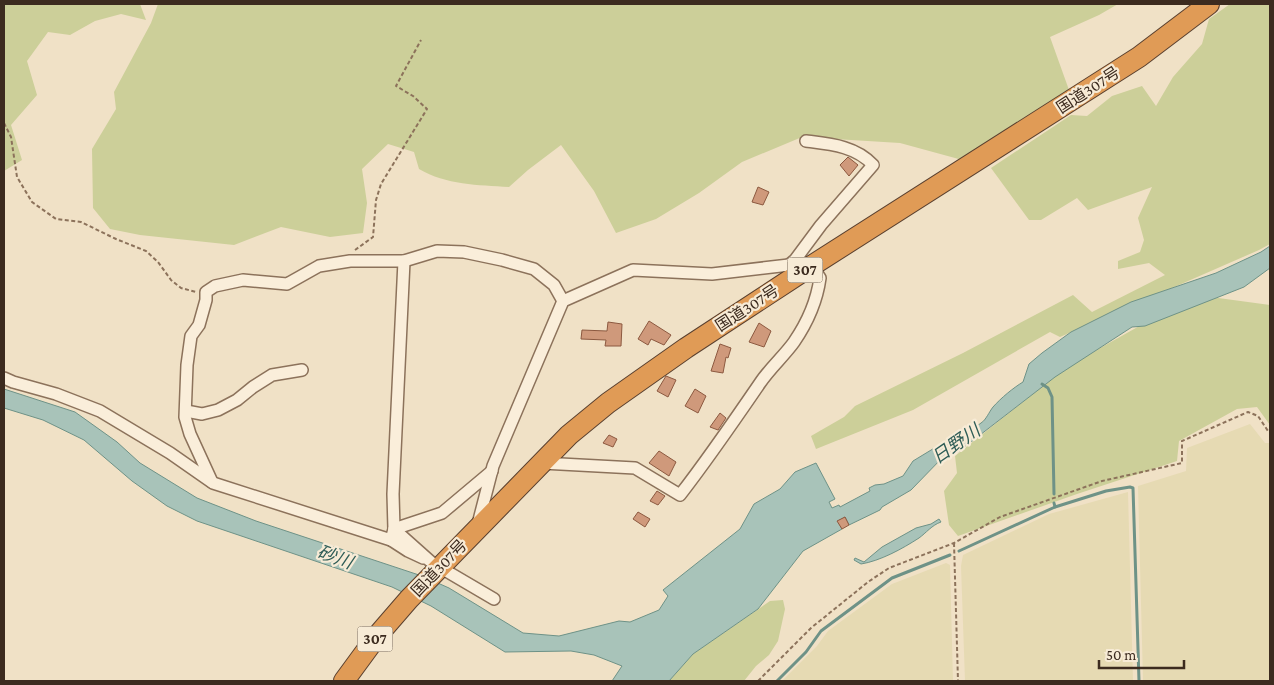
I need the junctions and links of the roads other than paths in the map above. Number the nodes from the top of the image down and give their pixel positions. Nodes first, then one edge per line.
1 (1209, 4) edge
2 (806, 141) dead end
3 (404, 261) junction
4 (800, 268) junction
5 (563, 301) junction
6 (302, 370) dead end
7 (4, 378) edge
8 (186, 411) junction
9 (542, 463) junction
10 (492, 471) junction
11 (213, 483) junction
12 (477, 529) junction
13 (392, 535) junction
14 (435, 568) junction
15 (494, 599) dead end
16 (344, 681) edge

1 - 4 highway, 国道307号 / 307
2 - 4 street
3 - 5 street
3 - 8 street
3 - 13 street
4 - 5 street
4 - 9 highway, 国道307号 / 307
4 - 9 street
5 - 10 street
6 - 8 street
7 - 11 street
8 - 11 street
9 - 12 highway, 国道307号 / 307
10 - 12 street
10 - 13 street
11 - 13 street
12 - 14 highway, 国道307号 / 307
13 - 14 street
14 - 15 street
14 - 16 highway, 国道307号 / 307

